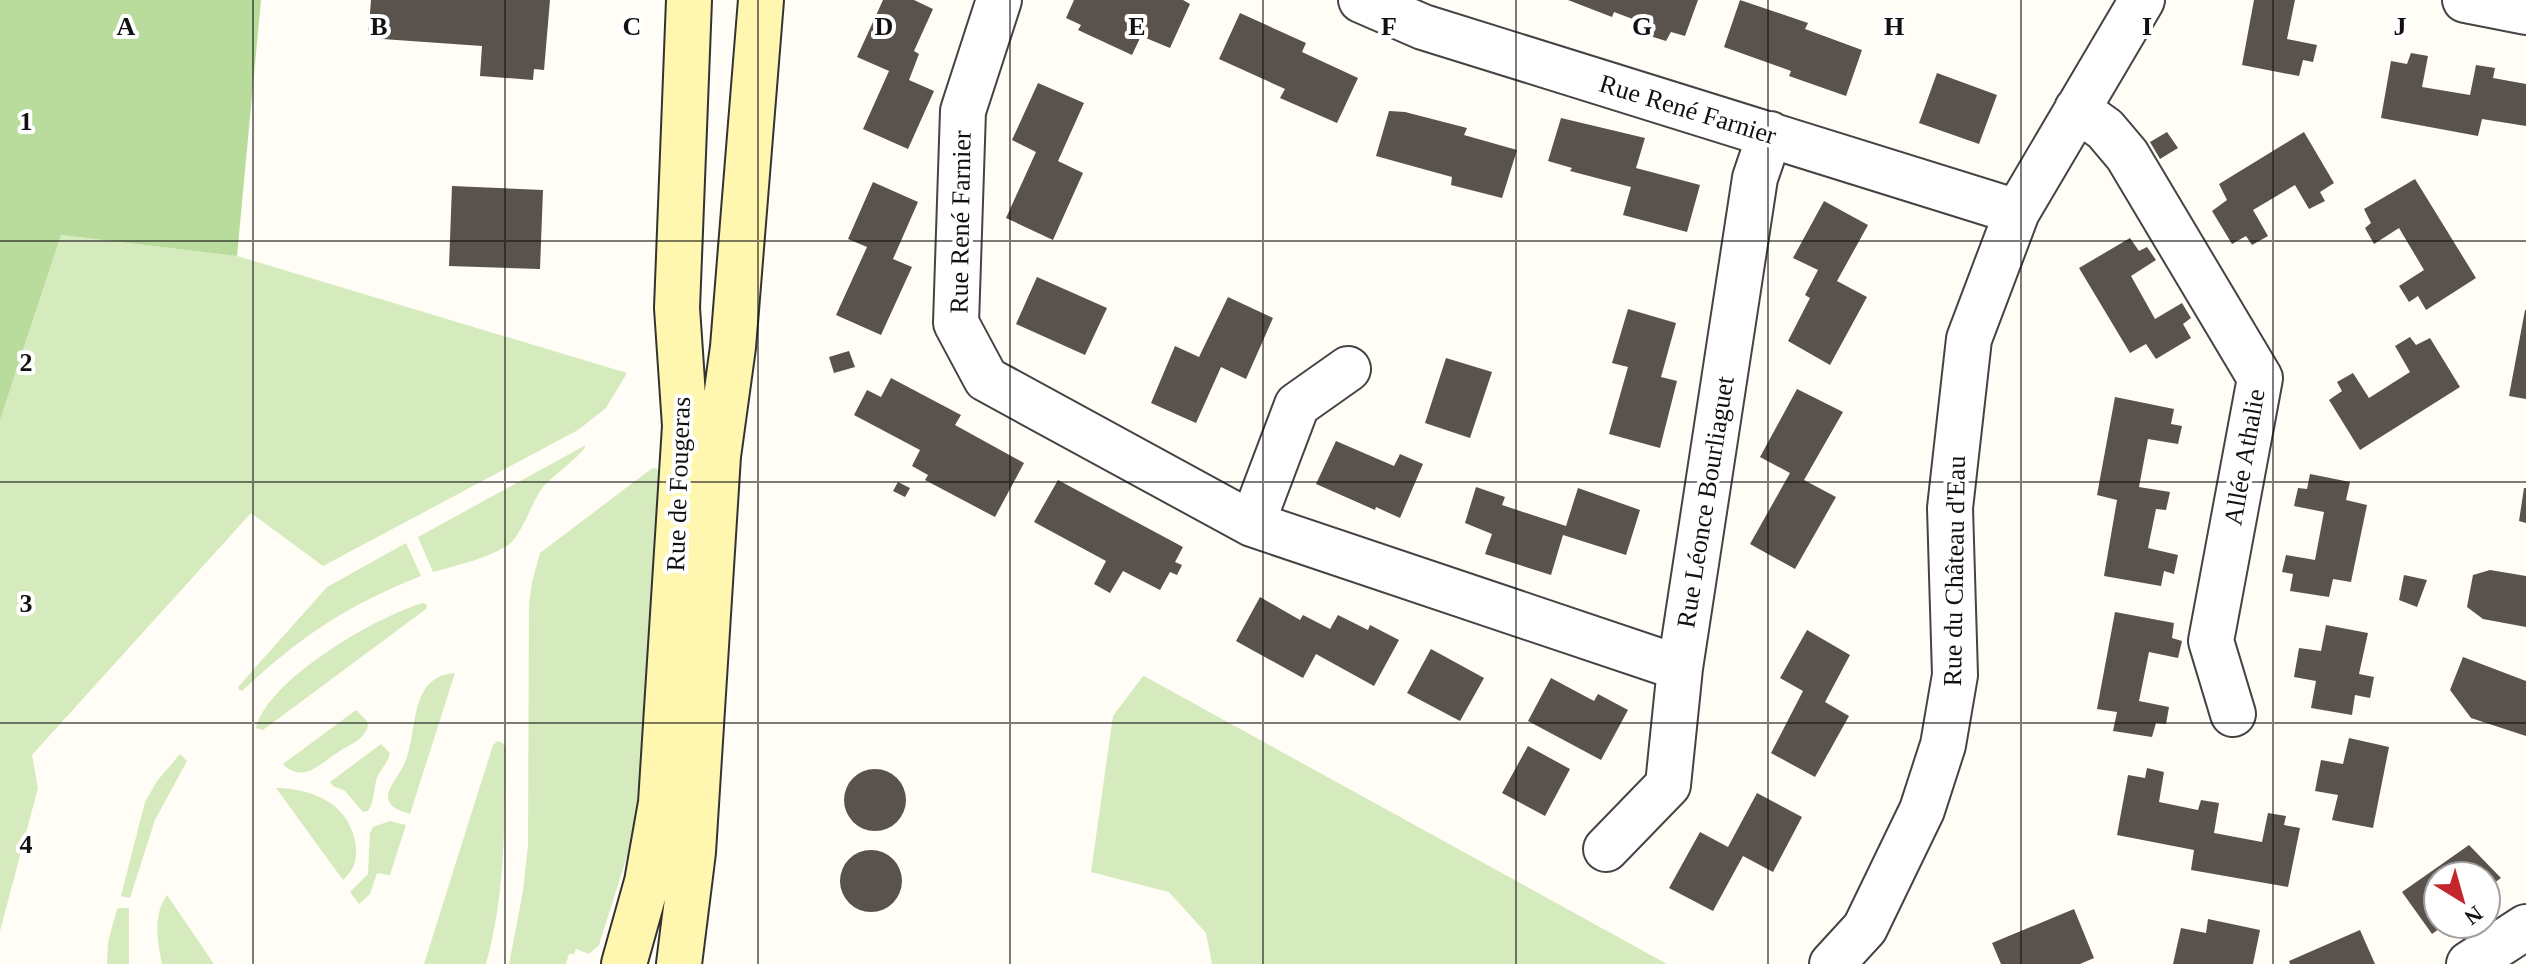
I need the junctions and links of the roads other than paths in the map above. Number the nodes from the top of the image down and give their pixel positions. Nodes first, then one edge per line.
1 (689, 0) edge
2 (761, 0) edge
3 (999, 0) edge
4 (1361, 0) edge
5 (2142, 0) edge
6 (2465, 0) edge
7 (2526, 12) edge
8 (2077, 109) junction
9 (1770, 134) junction
10 (2017, 212) junction
11 (1348, 369) dead end
12 (1252, 524) junction
13 (1680, 668) junction
14 (2233, 714) dead end
15 (1606, 849) dead end
16 (2526, 927) edge
17 (624, 964) edge
18 (679, 964) edge
19 (1832, 964) edge
20 (2469, 964) edge

1 - 17 main road, Rue de Fougeras
2 - 18 main road, Rue de Fougeras
3 - 12 street, Rue René Farnier
4 - 9 street, Rue René Farnier
5 - 8 street, Rue du Château d'Eau
6 - 7 street
8 - 10 street, Rue du Château d'Eau
8 - 14 street, Allée Athalie
9 - 10 street, Rue René Farnier
9 - 13 street, Rue Léonce Bourliaguet
10 - 19 street, Rue du Château d'Eau
11 - 12 street
12 - 13 street, Rue René Farnier
13 - 15 street, Rue Léonce Bourliaguet
16 - 20 street

